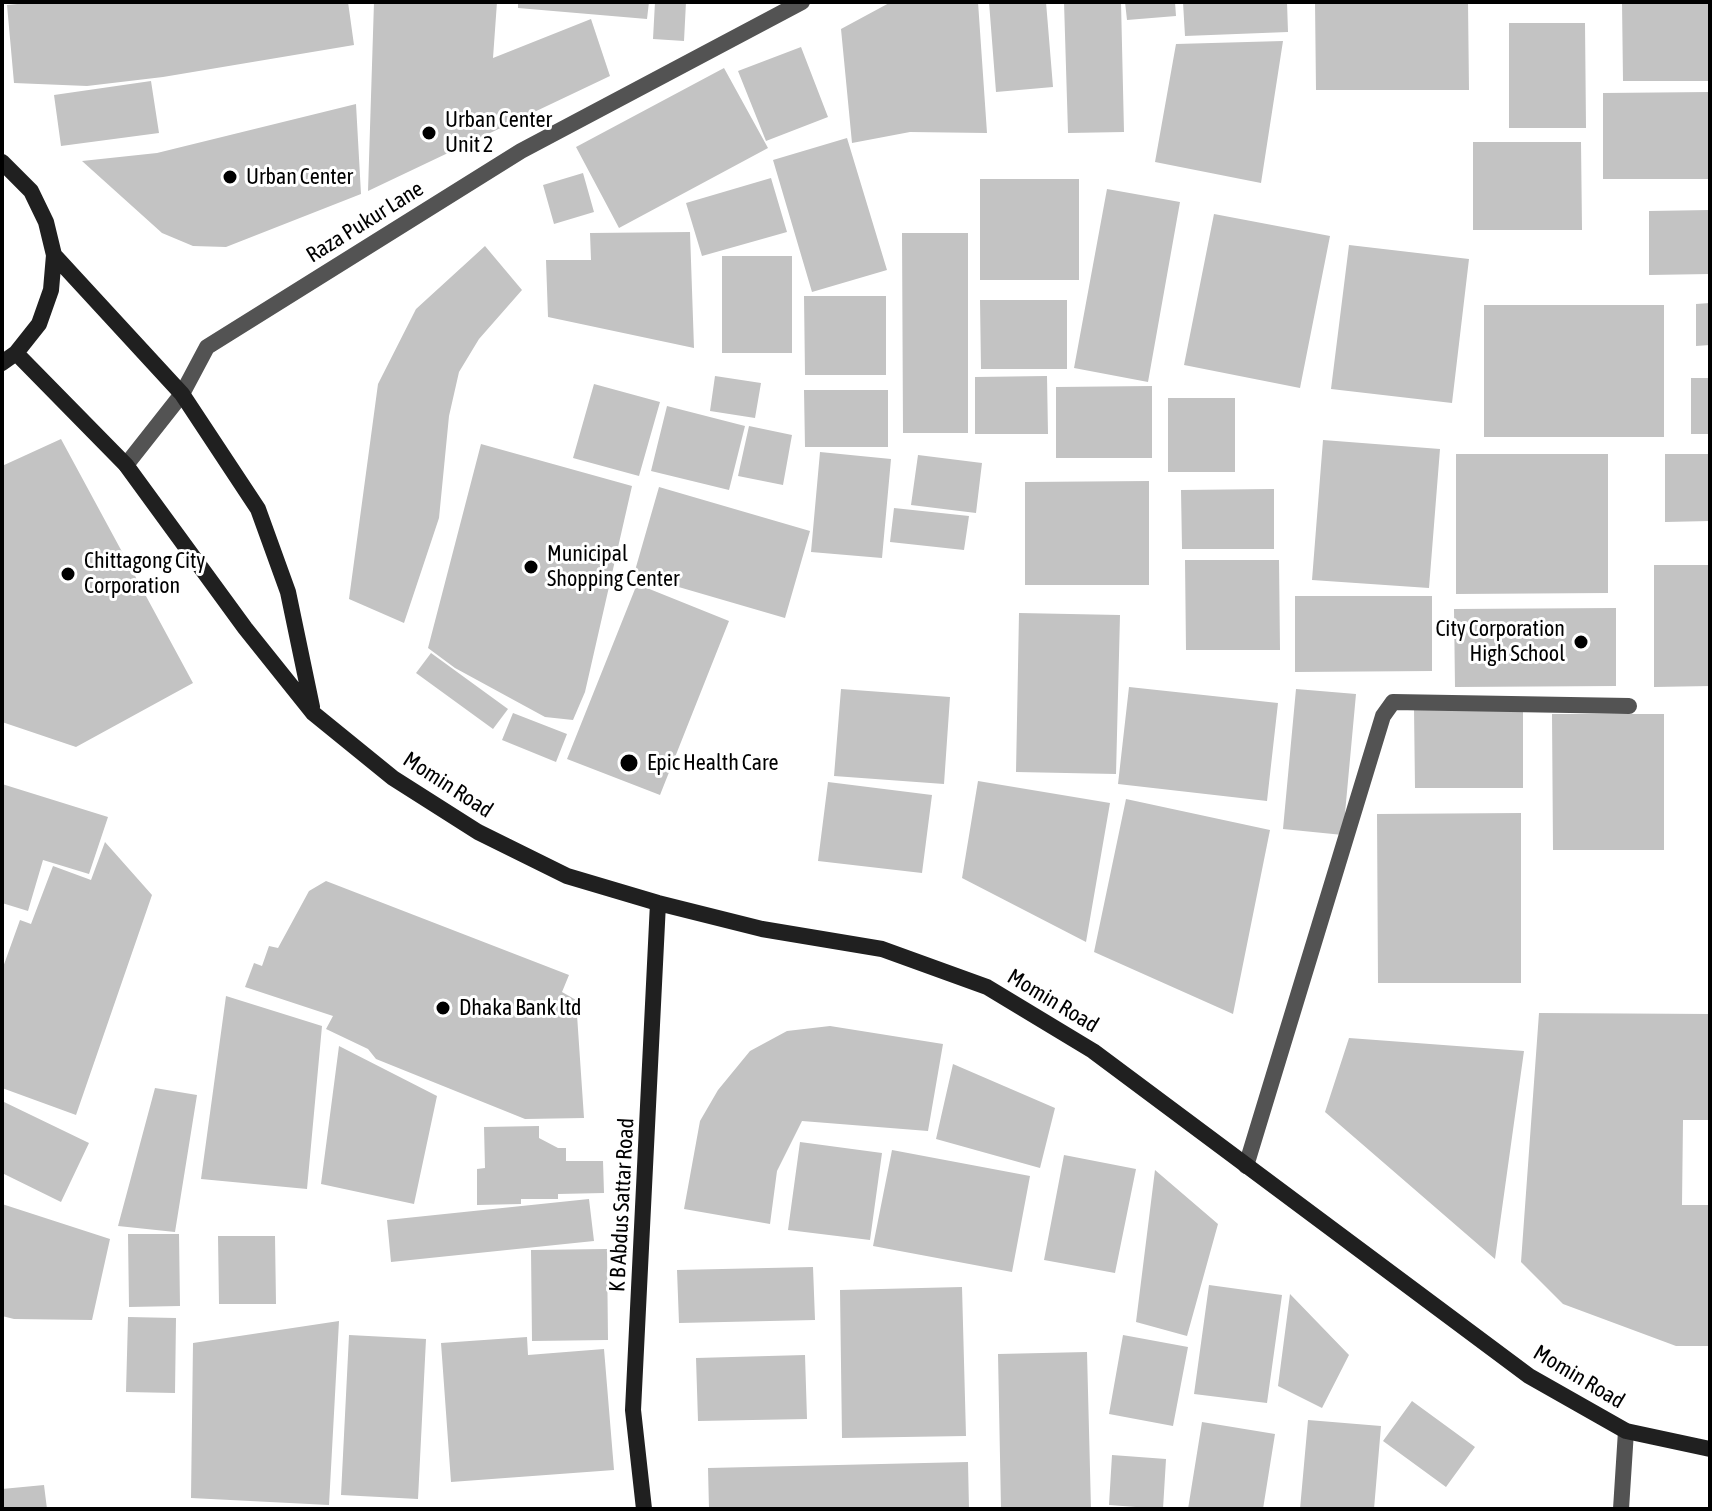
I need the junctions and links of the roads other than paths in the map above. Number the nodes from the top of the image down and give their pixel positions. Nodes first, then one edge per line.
1 (802, 2) edge
2 (2, 162) edge
3 (54, 255) junction
4 (16, 353) junction
5 (2, 363) edge
6 (182, 394) junction
7 (126, 465) junction
8 (1629, 706) dead end
9 (313, 713) junction
10 (658, 903) junction
11 (1246, 1166) junction
12 (1626, 1431) junction
13 (1710, 1449) edge
14 (644, 1509) edge
15 (1621, 1509) edge

1 - 6 street, Raza Pukur Lane
2 - 3 main road
3 - 4 main road
3 - 6 main road
4 - 5 main road
4 - 7 main road, Momin Road
6 - 7 street, Raza Pukur Lane
6 - 9 main road
7 - 9 main road, Momin Road
8 - 11 street
9 - 10 main road, Momin Road
10 - 11 main road, Momin Road
10 - 14 main road, K B Abdus Sattar Road
11 - 12 main road, Momin Road
12 - 13 main road, Momin Road
12 - 15 street

